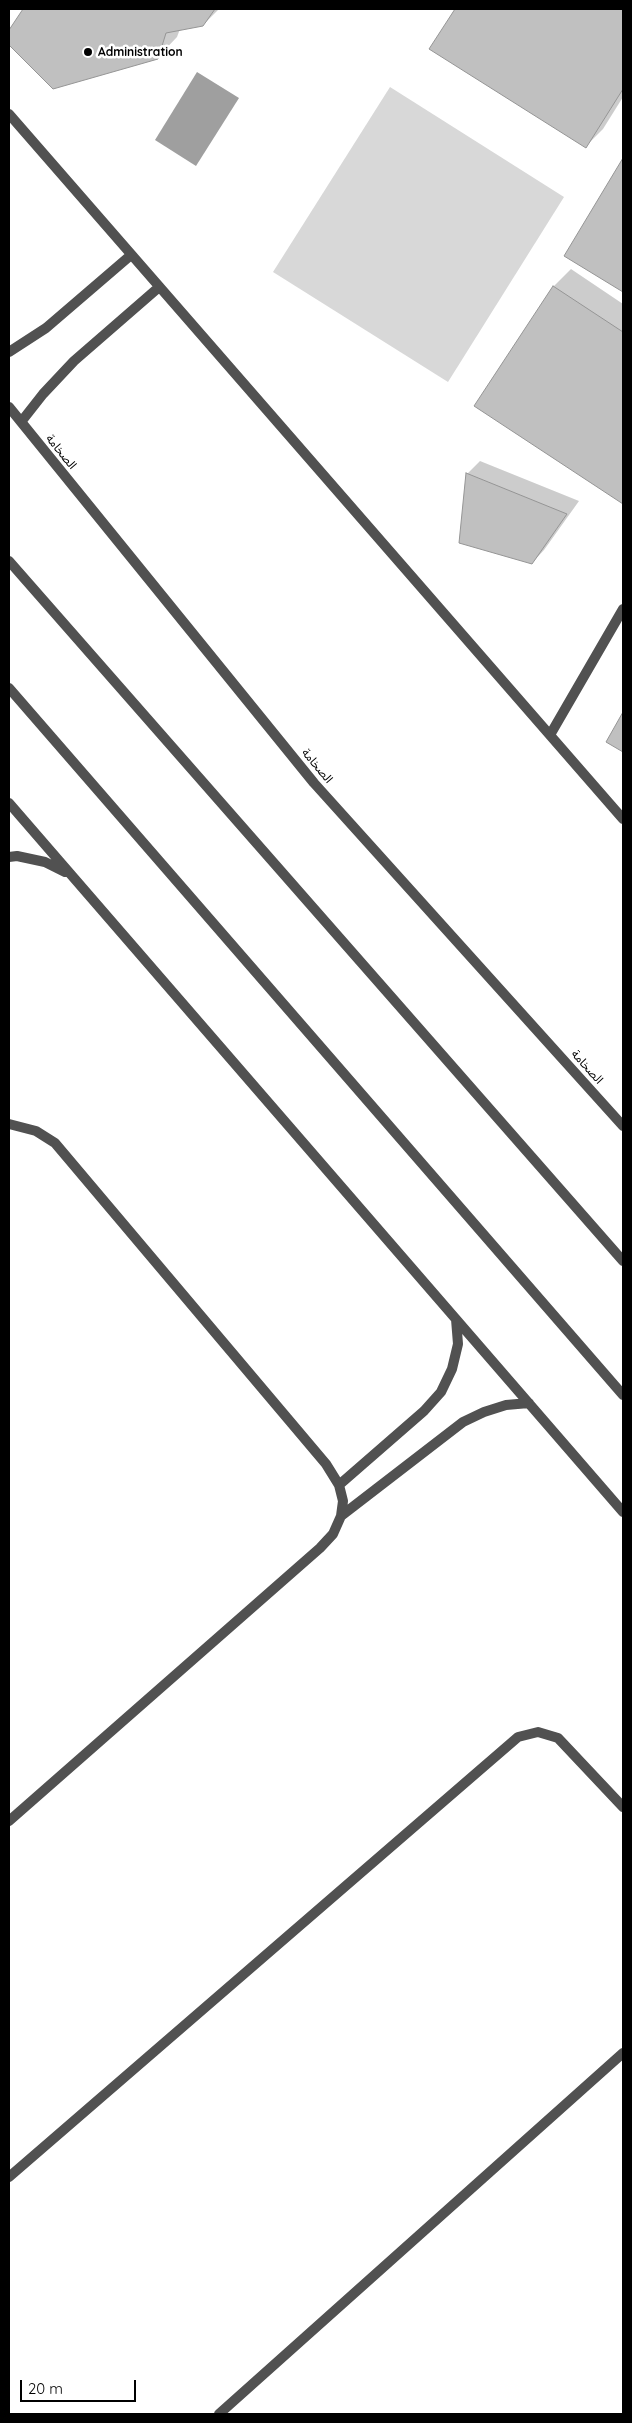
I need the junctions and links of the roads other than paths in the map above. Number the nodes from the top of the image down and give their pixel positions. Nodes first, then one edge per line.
1 (9, 114) edge
2 (131, 255) junction
3 (158, 288) junction
4 (9, 352) edge
5 (9, 407) edge
6 (21, 422) junction
7 (9, 561) edge
8 (623, 609) edge
9 (9, 688) edge
10 (550, 734) junction
11 (9, 803) edge
12 (623, 819) edge
13 (9, 857) edge
14 (70, 875) junction
15 (9, 1124) edge
16 (623, 1126) edge
17 (623, 1261) edge
18 (456, 1319) junction
19 (623, 1395) edge
20 (529, 1403) junction
21 (339, 1485) junction
22 (623, 1512) edge
23 (341, 1516) junction
24 (623, 1807) edge
25 (9, 1820) edge
26 (623, 2053) edge
27 (9, 2177) edge
28 (219, 2414) edge

1 - 2 street
2 - 3 street
2 - 4 street
3 - 6 street
3 - 10 street
5 - 6 street, الصخامة
6 - 16 street, الصخامة
7 - 17 street
8 - 10 street
9 - 19 street
10 - 12 street
11 - 14 street
13 - 14 street
14 - 18 street
15 - 21 street
18 - 20 street
18 - 21 street
20 - 22 street
20 - 23 street
21 - 23 street
23 - 25 street
24 - 27 street
26 - 28 street

